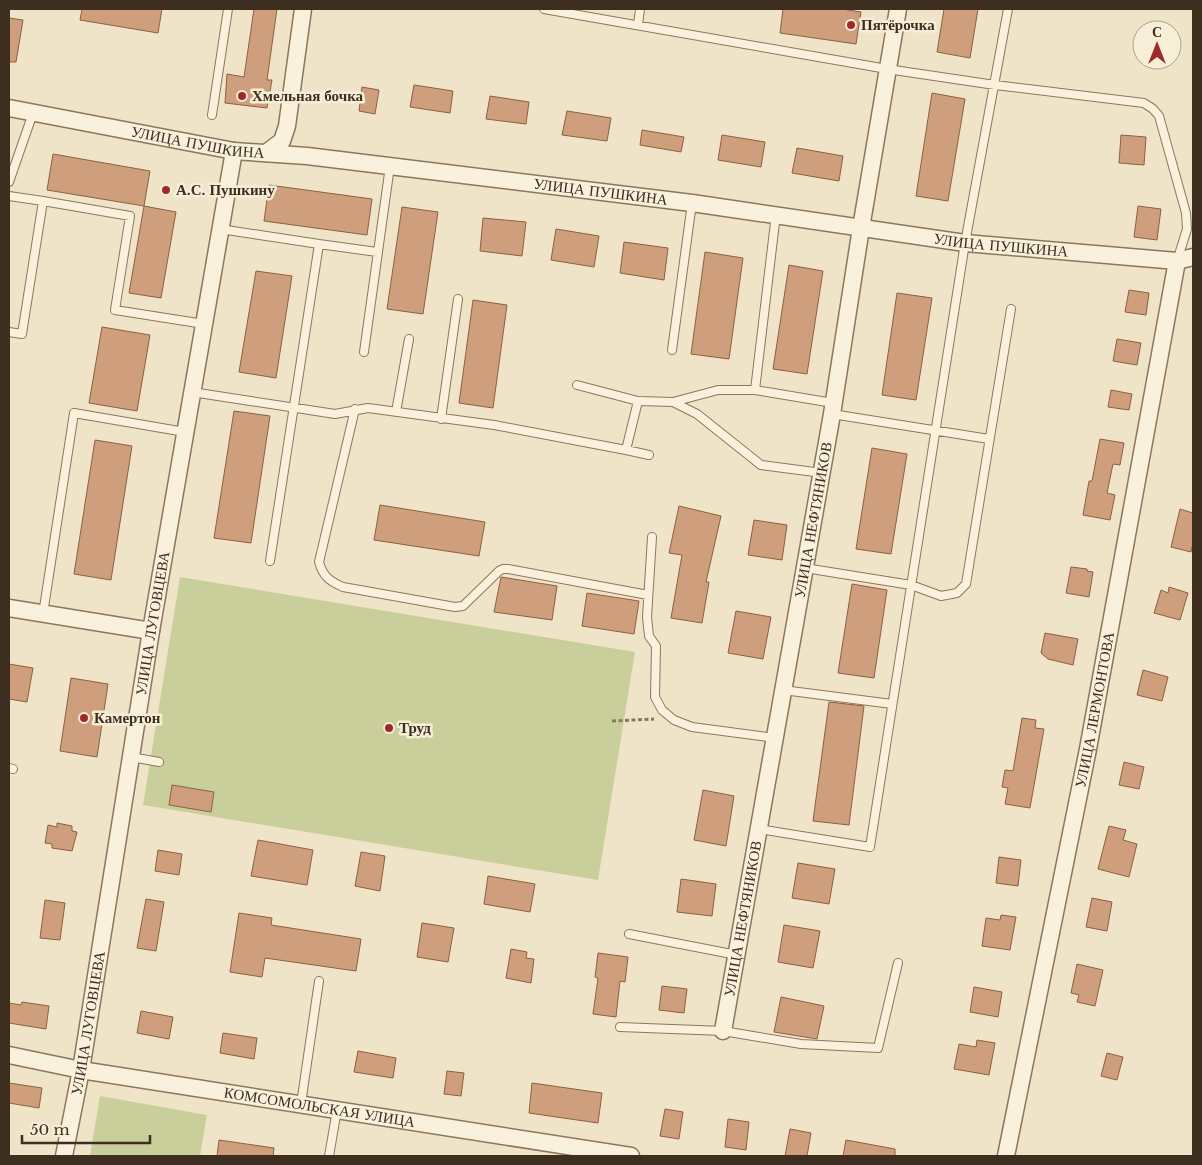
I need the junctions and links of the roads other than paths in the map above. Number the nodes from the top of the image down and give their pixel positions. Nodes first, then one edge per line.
1 (228, 9) edge
2 (303, 9) edge
3 (544, 9) edge
4 (640, 9) edge
5 (898, 9) edge
6 (1008, 9) edge
7 (638, 25) junction
8 (887, 69) junction
9 (995, 85) junction
10 (9, 108) edge
11 (33, 112) junction
12 (212, 115) dead end
13 (234, 151) junction
14 (266, 153) junction
15 (390, 166) junction
16 (9, 182) edge
17 (9, 196) edge
18 (43, 201) junction
19 (692, 203) junction
20 (776, 214) junction
21 (861, 228) junction
22 (220, 229) junction
23 (965, 242) junction
24 (319, 244) junction
25 (377, 252) junction
26 (1193, 257) edge
27 (1177, 261) junction
28 (458, 300) dead end
29 (1011, 309) dead end
30 (204, 324) junction
31 (9, 332) edge
32 (409, 339) dead end
33 (672, 350) dead end
34 (364, 352) dead end
35 (577, 385) dead end
36 (755, 390) junction
37 (192, 392) junction
38 (638, 401) junction
39 (673, 402) junction
40 (294, 408) junction
41 (355, 409) junction
42 (833, 409) junction
43 (396, 412) junction
44 (441, 419) junction
45 (936, 431) junction
46 (185, 432) junction
47 (990, 439) junction
48 (626, 450) junction
49 (649, 455) dead end
50 (822, 472) junction
51 (652, 537) dead end
52 (270, 561) dead end
53 (805, 568) junction
54 (911, 585) junction
55 (648, 595) junction
56 (9, 608) edge
57 (43, 614) junction
58 (151, 630) junction
59 (784, 690) junction
60 (892, 704) junction
61 (775, 738) junction
62 (131, 757) junction
63 (159, 762) dead end
64 (759, 829) junction
65 (630, 934) dead end
66 (737, 955) junction
67 (898, 963) dead end
68 (319, 982) dead end
69 (620, 1027) dead end
70 (724, 1031) junction
71 (9, 1055) edge
72 (81, 1070) junction
73 (302, 1104) junction
74 (337, 1110) junction
75 (64, 1156) edge
76 (329, 1156) edge
77 (631, 1156) edge
78 (1006, 1156) edge

1 - 12 lane
2 - 14 street
3 - 7 lane
4 - 7 lane
5 - 8 street, УЛИЦА НЕФТЯНИКОВ
6 - 9 lane
7 - 8 lane
8 - 9 lane
8 - 21 street, УЛИЦА НЕФТЯНИКОВ
9 - 23 lane
9 - 27 lane
10 - 11 street, УЛИЦА ПУШКИНА
11 - 13 street, УЛИЦА ПУШКИНА
11 - 16 lane
13 - 14 street, УЛИЦА ПУШКИНА
13 - 22 street, УЛИЦА ЛУГОВЦЕВА
14 - 15 street, УЛИЦА ПУШКИНА
15 - 19 street, УЛИЦА ПУШКИНА
15 - 25 lane
17 - 18 lane
18 - 30 lane
18 - 31 lane
19 - 20 street, УЛИЦА ПУШКИНА
19 - 33 lane
20 - 21 street, УЛИЦА ПУШКИНА
20 - 36 lane
21 - 23 street, УЛИЦА ПУШКИНА
21 - 42 street, УЛИЦА НЕФТЯНИКОВ
22 - 24 lane
22 - 30 street, УЛИЦА ЛУГОВЦЕВА
23 - 27 street, УЛИЦА ПУШКИНА
23 - 45 lane
24 - 25 lane
24 - 40 lane
25 - 34 lane
26 - 27 street, УЛИЦА ПУШКИНА
27 - 78 street, УЛИЦА ЛЕРМОНТОВА
28 - 44 lane
29 - 47 lane
30 - 37 street, УЛИЦА ЛУГОВЦЕВА
32 - 43 lane
35 - 38 lane
36 - 39 lane
36 - 42 lane
37 - 40 lane
37 - 46 street, УЛИЦА ЛУГОВЦЕВА
38 - 39 lane
38 - 48 lane
39 - 50 lane
40 - 41 lane
40 - 52 lane
41 - 43 lane
41 - 55 lane
42 - 45 lane
42 - 50 street, УЛИЦА НЕФТЯНИКОВ
43 - 44 lane
44 - 48 lane
45 - 47 lane
45 - 54 lane
46 - 57 lane
46 - 58 street, УЛИЦА ЛУГОВЦЕВА
47 - 54 lane
48 - 49 lane
50 - 53 street, УЛИЦА НЕФТЯНИКОВ
51 - 55 lane
53 - 54 lane
53 - 59 street, УЛИЦА НЕФТЯНИКОВ
54 - 60 lane
55 - 61 lane
56 - 57 street
57 - 58 street
58 - 62 street, УЛИЦА ЛУГОВЦЕВА
59 - 60 lane
59 - 61 street, УЛИЦА НЕФТЯНИКОВ
60 - 64 lane
61 - 64 street, УЛИЦА НЕФТЯНИКОВ
62 - 63 lane
62 - 72 street, УЛИЦА ЛУГОВЦЕВА
64 - 66 street, УЛИЦА НЕФТЯНИКОВ
65 - 66 lane
66 - 70 street, УЛИЦА НЕФТЯНИКОВ
67 - 70 lane
68 - 73 lane
69 - 70 lane
71 - 72 street, КОМСОМОЛЬСКАЯ УЛИЦА
72 - 73 street, КОМСОМОЛЬСКАЯ УЛИЦА
72 - 75 street, УЛИЦА ЛУГОВЦЕВА
73 - 74 street, КОМСОМОЛЬСКАЯ УЛИЦА
74 - 76 lane
74 - 77 street, КОМСОМОЛЬСКАЯ УЛИЦА

